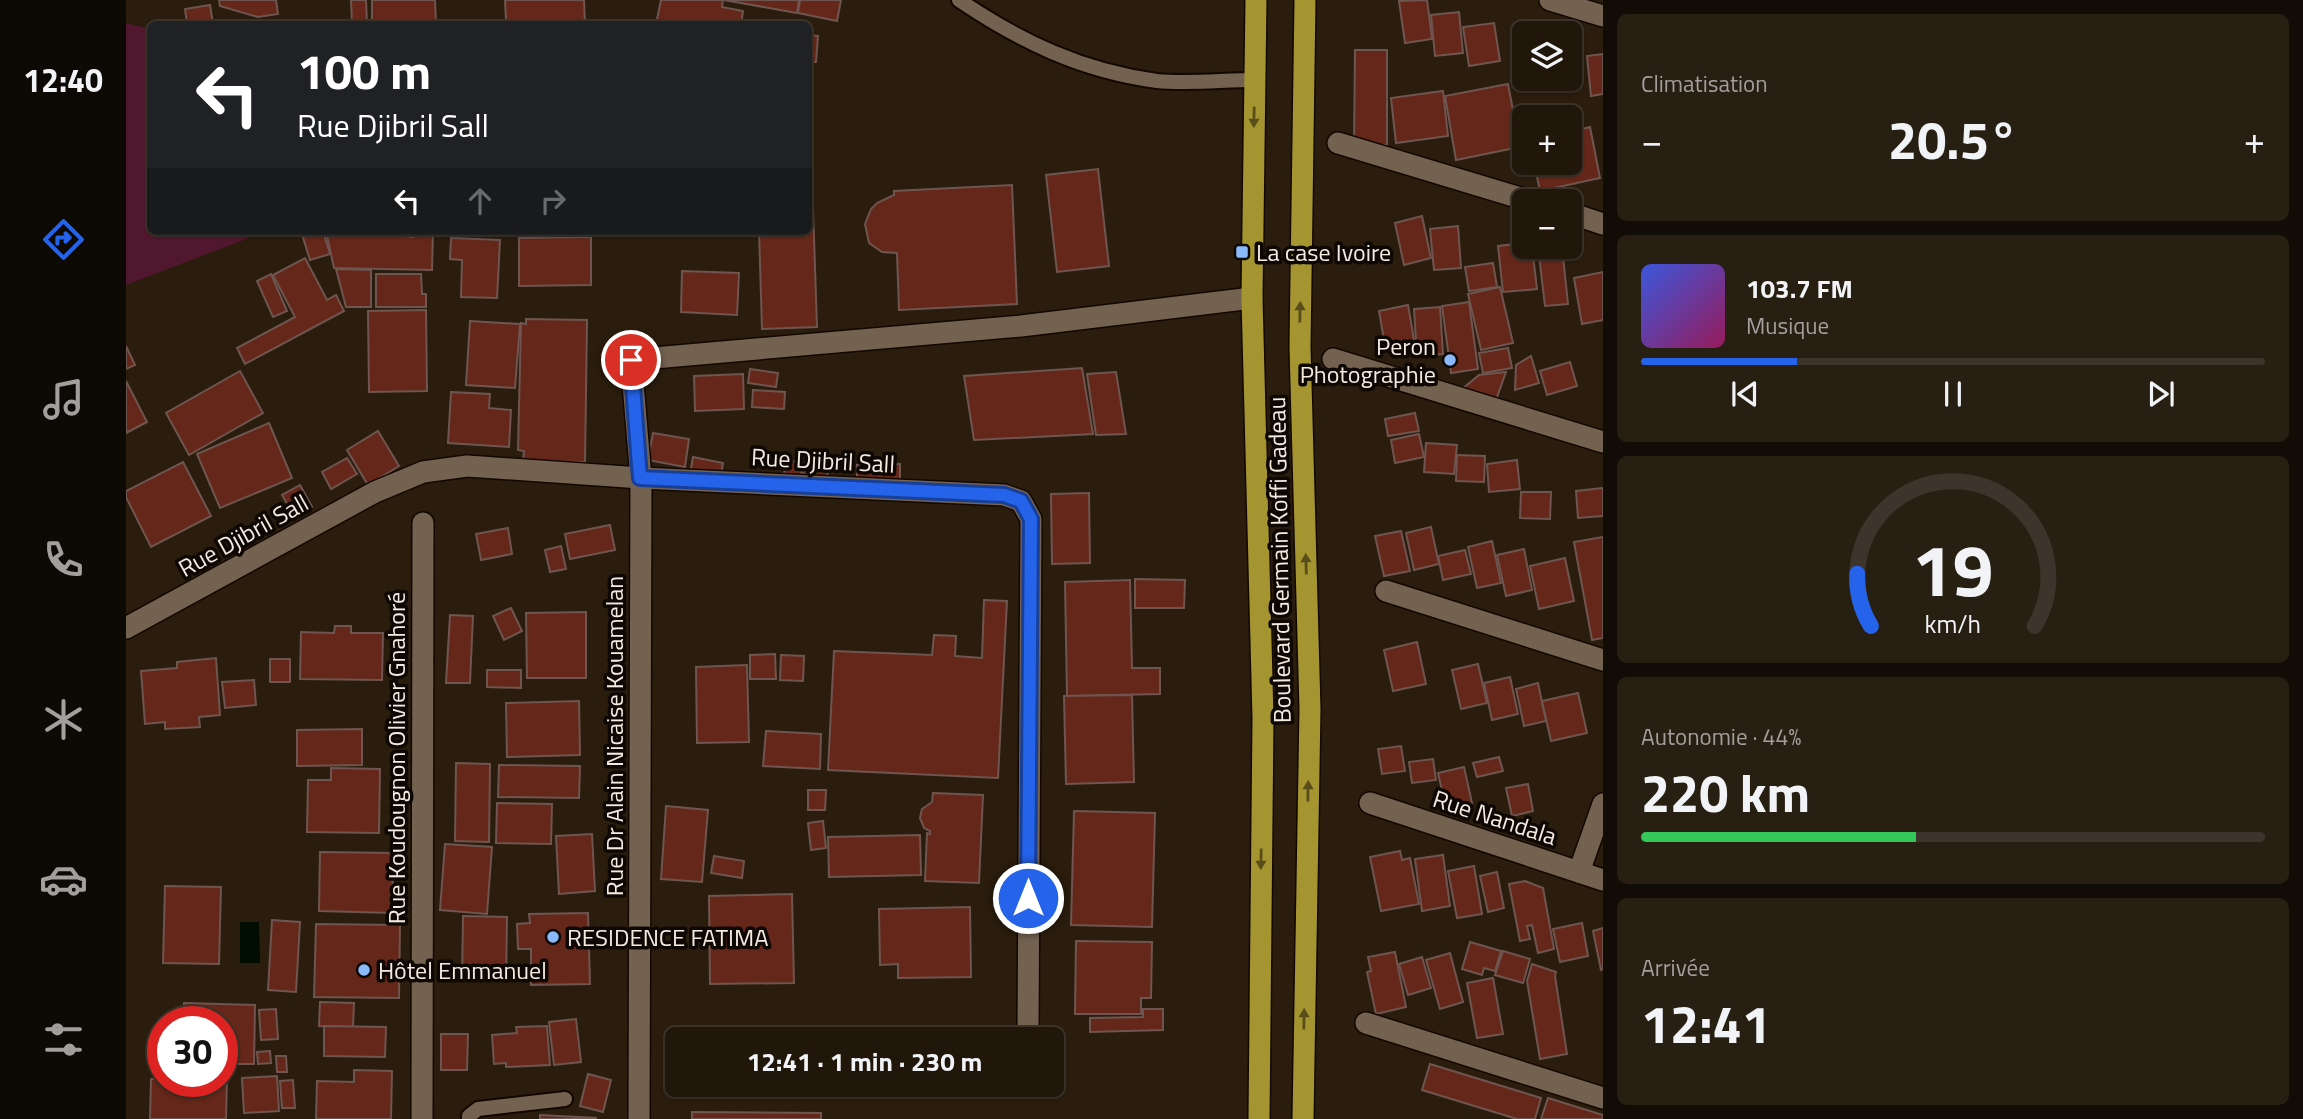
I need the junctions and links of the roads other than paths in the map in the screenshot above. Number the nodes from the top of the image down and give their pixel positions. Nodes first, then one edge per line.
1 (959, 0) edge
2 (1256, 0) edge
3 (1305, 0) edge
4 (1550, 0) edge
5 (1603, 16) edge
6 (1255, 80) junction
7 (1338, 144) dead end
8 (1512, 196) edge
9 (1582, 217) edge
10 (1603, 224) edge
11 (1252, 298) junction
12 (1333, 359) dead end
13 (1603, 442) edge
14 (640, 478) junction
15 (423, 523) dead end
16 (1386, 591) dead end
17 (126, 628) edge
18 (1603, 660) edge
19 (1370, 803) dead end
20 (1603, 804) edge
21 (1579, 872) junction
22 (1603, 880) edge
23 (1366, 1023) dead end
24 (1028, 1027) edge
25 (565, 1098) dead end
26 (1603, 1098) edge
27 (422, 1119) edge
28 (469, 1119) edge
29 (639, 1119) edge
30 (1259, 1119) edge
31 (1303, 1119) edge

1 - 6 lane
2 - 6 main road, Boulevard Germain Koffi Gadeau
31 -> 3 main road, Boulevard Germain Koffi Gadeau
4 - 5 street
6 -> 11 main road, Boulevard Germain Koffi Gadeau
7 - 8 street
9 - 10 street
11 - 14 street, Rue Dr Alain Nicaise Kouamelan
11 -> 30 main road, Boulevard Germain Koffi Gadeau
12 - 13 street
14 - 17 street, Rue Djibril Sall
14 - 24 street, Rue Djibril Sall
14 - 29 street, Rue Dr Alain Nicaise Kouamelan
15 - 27 street, Rue Koudougnon Olivier Gnahoré
16 - 18 street
19 - 21 street, Rue Nandala
20 - 21 street
21 - 22 street, Rue Nandala
23 - 26 street
25 - 28 lane

